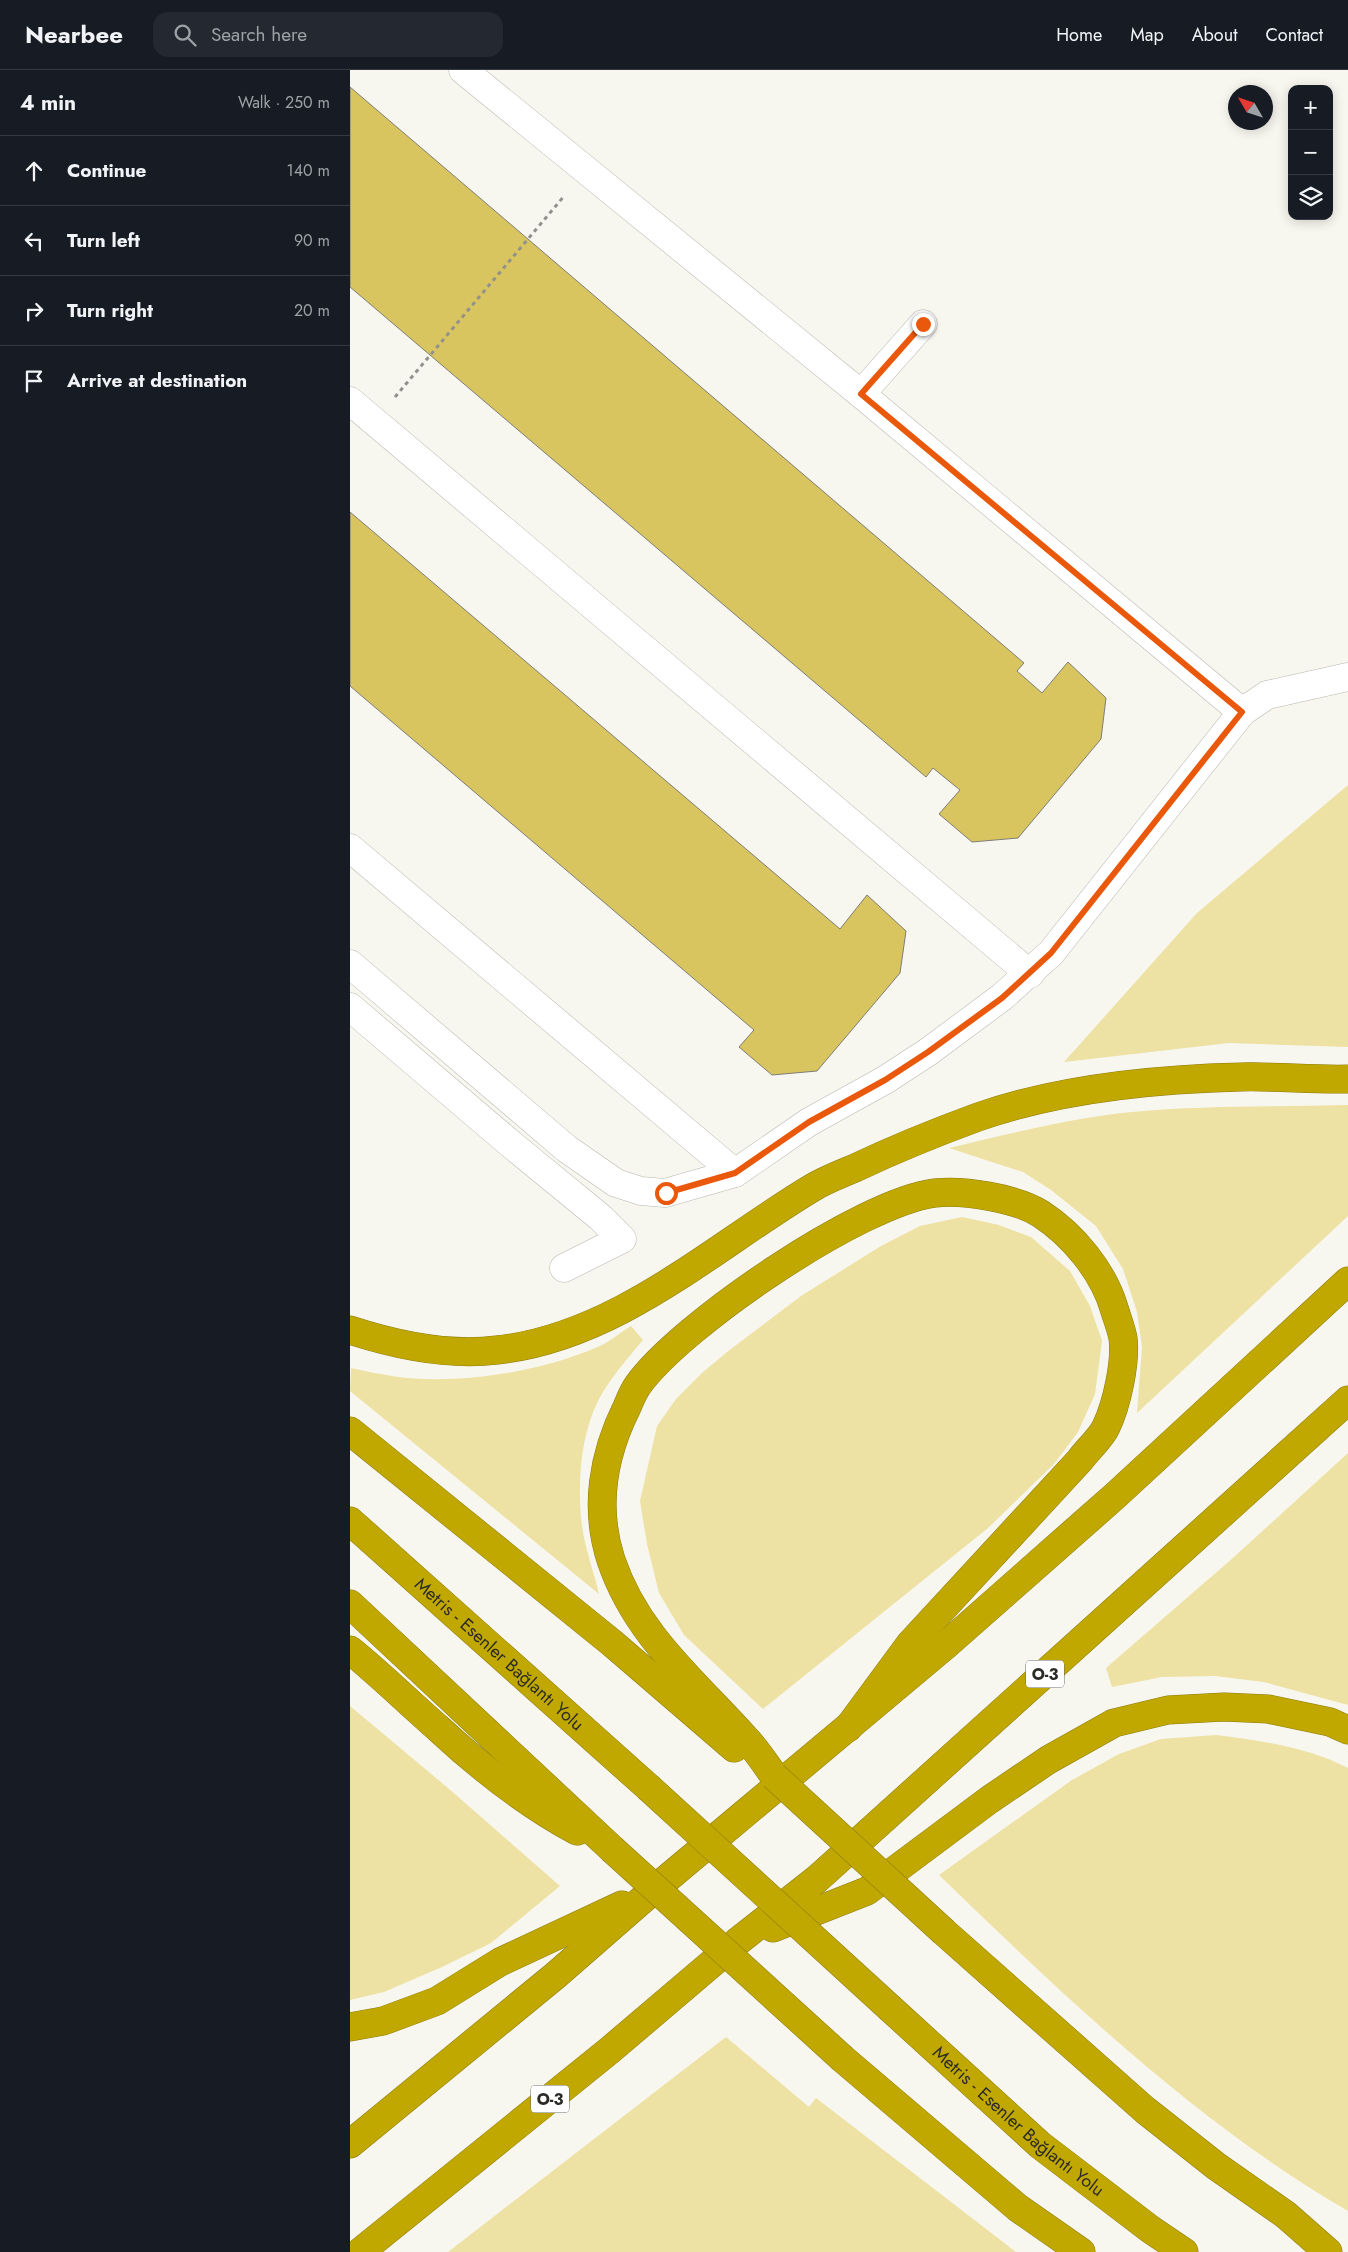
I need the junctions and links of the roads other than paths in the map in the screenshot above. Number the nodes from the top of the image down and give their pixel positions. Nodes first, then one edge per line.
1 (464, 70) edge
2 (923, 324) dead end
3 (861, 394) junction
4 (350, 401) edge
5 (1348, 677) edge
6 (1242, 712) junction
7 (350, 848) edge
8 (350, 964) edge
9 (1030, 974) junction
10 (350, 1006) edge
11 (1348, 1079) edge
12 (735, 1173) junction
13 (564, 1268) dead end
14 (1348, 1281) edge
15 (350, 1330) edge
16 (1348, 1400) edge
17 (350, 1431) edge
18 (350, 1520) edge
19 (350, 1604) edge
20 (350, 1650) edge
21 (848, 1728) junction
22 (1348, 1730) edge
23 (774, 1776) junction
24 (612, 1849) junction
25 (651, 1892) junction
26 (737, 1942) junction
27 (350, 2027) edge
28 (350, 2144) edge
29 (1286, 2215) junction
30 (1348, 2249) edge
31 (360, 2252) edge
32 (1081, 2252) edge
33 (1184, 2252) edge
34 (1328, 2252) edge

1 - 3 lane
2 - 3 lane
3 - 6 lane
4 - 9 lane
5 - 6 lane
6 - 9 lane
7 - 12 lane
8 - 12 lane
9 - 12 lane
10 - 13 lane
11 - 15 highway
14 - 21 highway
16 - 26 highway, O-3
17 - 23 highway
18 - 33 highway, Metris - Esenler Bağlantı Yolu, bridge
19 - 24 highway
20 - 24 highway
21 - 23 highway
21 - 25 highway
22 - 26 highway
23 - 29 highway, bridge
24 - 32 highway, bridge
25 - 27 highway
25 - 28 highway
26 - 31 highway, O-3
29 - 30 highway
29 - 34 highway

